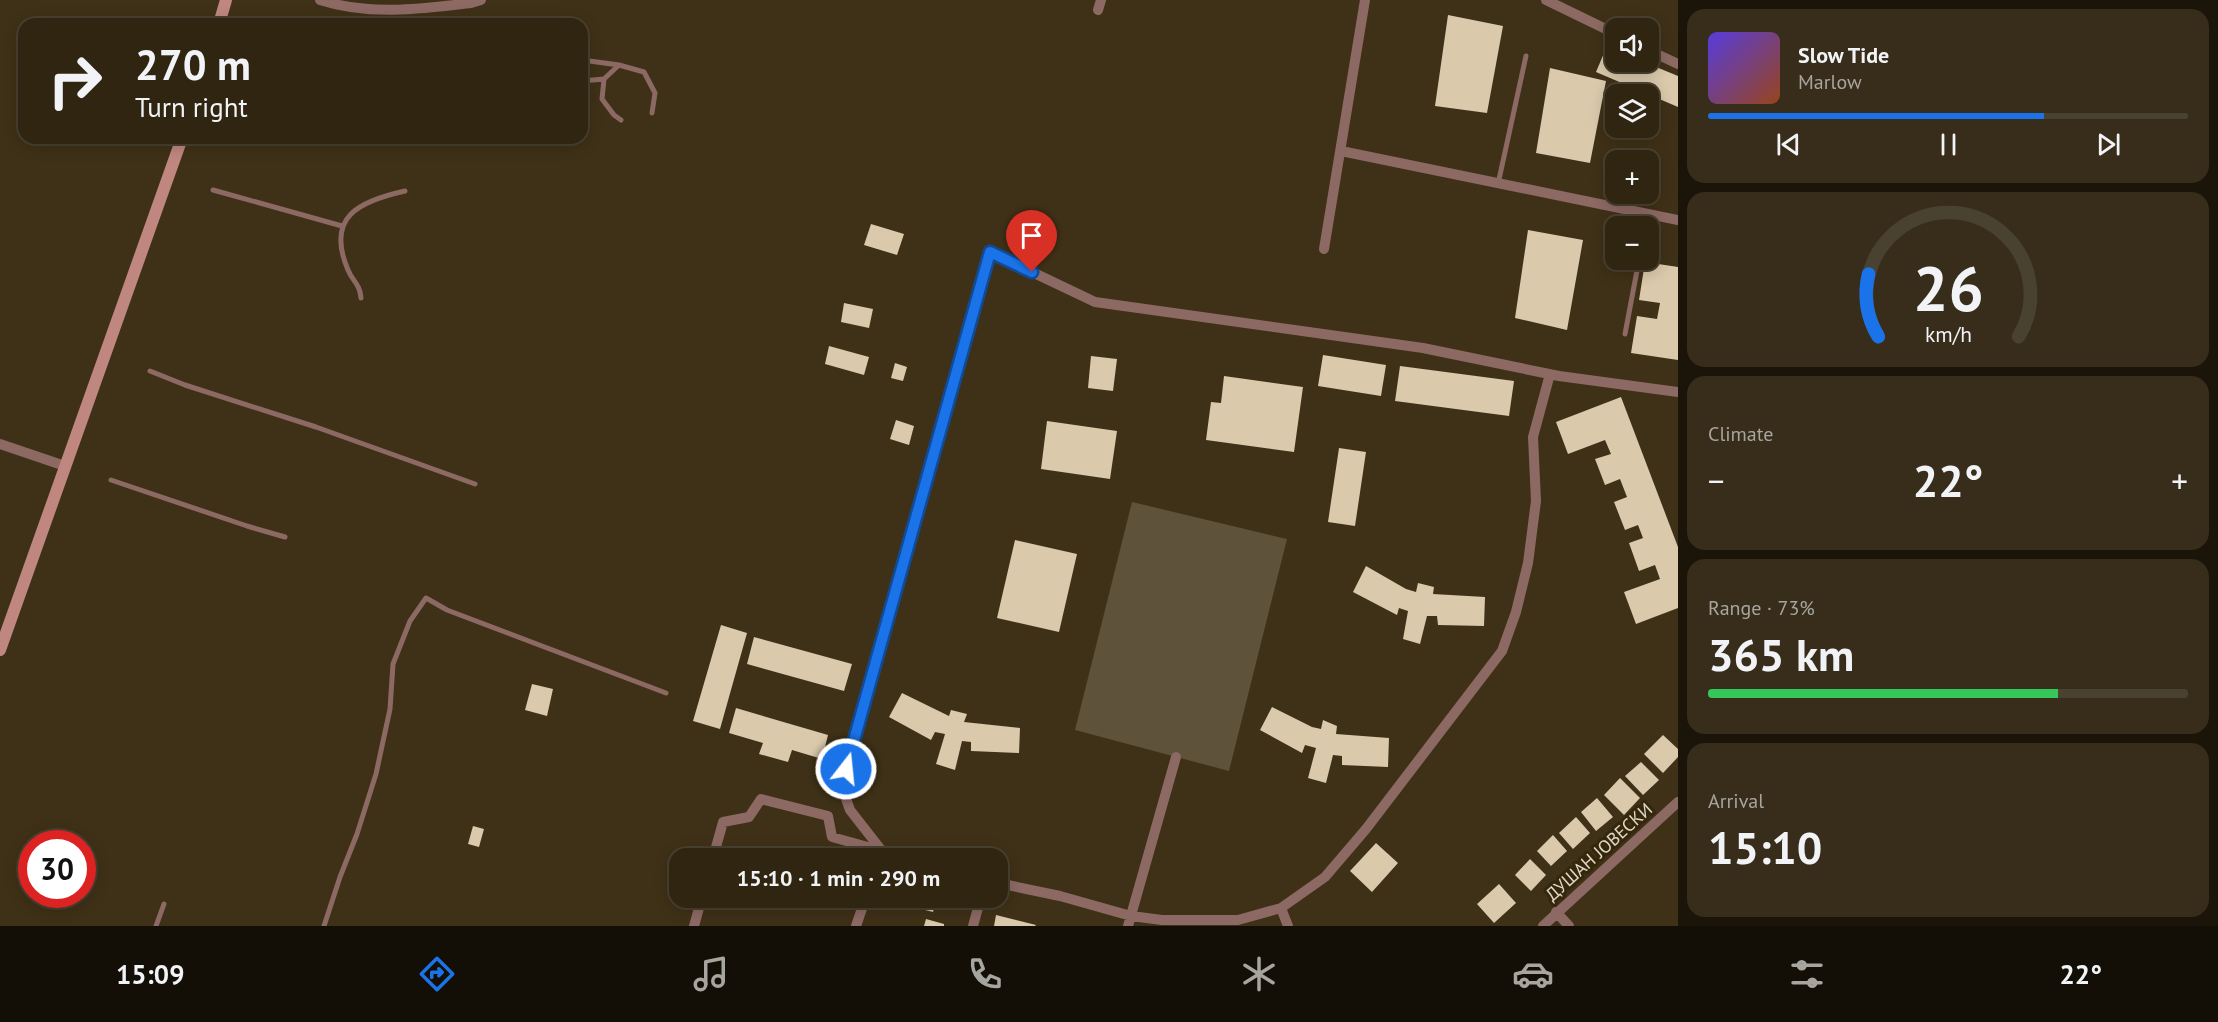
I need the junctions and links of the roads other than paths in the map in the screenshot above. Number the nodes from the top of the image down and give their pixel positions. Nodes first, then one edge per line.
1 (226, 0) edge
2 (320, 0) edge
3 (481, 0) edge
4 (1365, 0) edge
5 (1546, 0) edge
6 (221, 18) edge
7 (1605, 29) edge
8 (1659, 55) edge
9 (1526, 56) dead end
10 (588, 61) edge
11 (1678, 64) edge
12 (620, 65) junction
13 (604, 79) junction
14 (588, 80) edge
15 (652, 113) dead end
16 (621, 120) dead end
17 (180, 144) edge
18 (1341, 151) junction
19 (1498, 184) junction
20 (213, 190) dead end
21 (405, 191) dead end
22 (1626, 216) edge
23 (1678, 220) edge
24 (1659, 221) edge
25 (342, 226) junction
26 (1324, 249) dead end
27 (1637, 270) edge
28 (361, 298) dead end
29 (1625, 334) dead end
30 (150, 372) dead end
31 (1550, 375) junction
32 (1678, 392) edge
33 (0, 444) edge
34 (65, 466) junction
35 (111, 480) dead end
36 (475, 484) dead end
37 (285, 537) dead end
38 (0, 650) edge
39 (666, 693) dead end
40 (1176, 757) dead end
41 (1678, 802) edge
42 (716, 848) edge
43 (863, 848) edge
44 (876, 848) edge
45 (1008, 885) edge
46 (164, 904) dead end
47 (699, 908) edge
48 (862, 908) edge
49 (978, 908) edge
50 (1281, 908) junction
51 (1556, 912) junction
52 (1130, 921) edge
53 (156, 926) edge
54 (324, 926) edge
55 (693, 926) edge
56 (856, 926) edge
57 (973, 926) edge
58 (1288, 926) edge
59 (1543, 926) edge
60 (1569, 926) edge

1 - 6 main road
2 - 3 street
4 - 18 street
5 - 7 street
8 - 11 street
9 - 19 lane
10 - 12 lane
12 - 13 lane
12 - 15 lane
13 - 14 lane
13 - 16 lane
17 - 34 main road
18 - 19 street
18 - 26 street
19 - 22 street
20 - 25 lane
21 - 25 lane
23 - 24 street
25 - 28 lane
27 - 29 lane
30 - 36 lane
31 - 32 street
31 - 44 street
31 - 50 street
33 - 34 street
34 - 38 main road
35 - 37 lane
39 - 54 lane
40 - 52 street
41 - 51 street, ДУШАН ЈОВЕСКИ
42 - 43 street
45 - 52 street
46 - 53 lane
47 - 55 street
48 - 56 street
49 - 57 street
50 - 52 street
50 - 58 street
51 - 59 street, ДУШАН ЈОВЕСКИ
51 - 60 street

